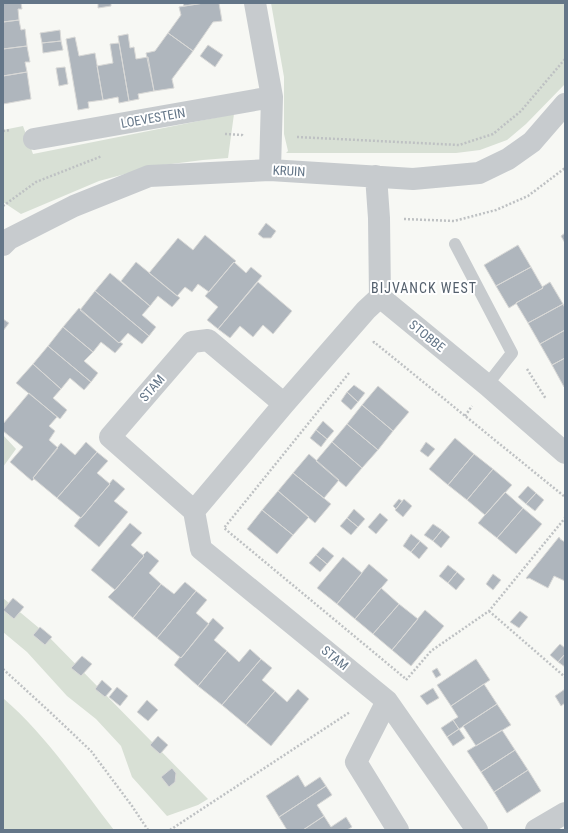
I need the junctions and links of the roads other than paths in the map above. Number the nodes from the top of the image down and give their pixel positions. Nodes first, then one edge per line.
1 (255, 3) edge
2 (272, 97) junction
3 (565, 104) edge
4 (34, 139) dead end
5 (270, 170) junction
6 (376, 176) junction
7 (5, 239) edge
8 (455, 244) dead end
9 (380, 297) junction
10 (487, 385) junction
11 (284, 404) junction
12 (565, 453) edge
13 (194, 511) junction
14 (383, 697) junction
15 (565, 813) edge
16 (398, 830) edge
17 (478, 830) edge
18 (536, 830) edge

1 - 2 street
2 - 4 street, LOEVESTEIN
2 - 5 street
3 - 6 street, KRUIN
5 - 6 street, KRUIN
5 - 7 street, KRUIN
6 - 9 street
8 - 10 lane
9 - 10 street, STOBBE
9 - 11 street
10 - 12 street, STOBBE
11 - 13 street
11 - 13 street, STAM
13 - 14 street, STAM
14 - 16 street
14 - 17 street, STAM
15 - 18 street

